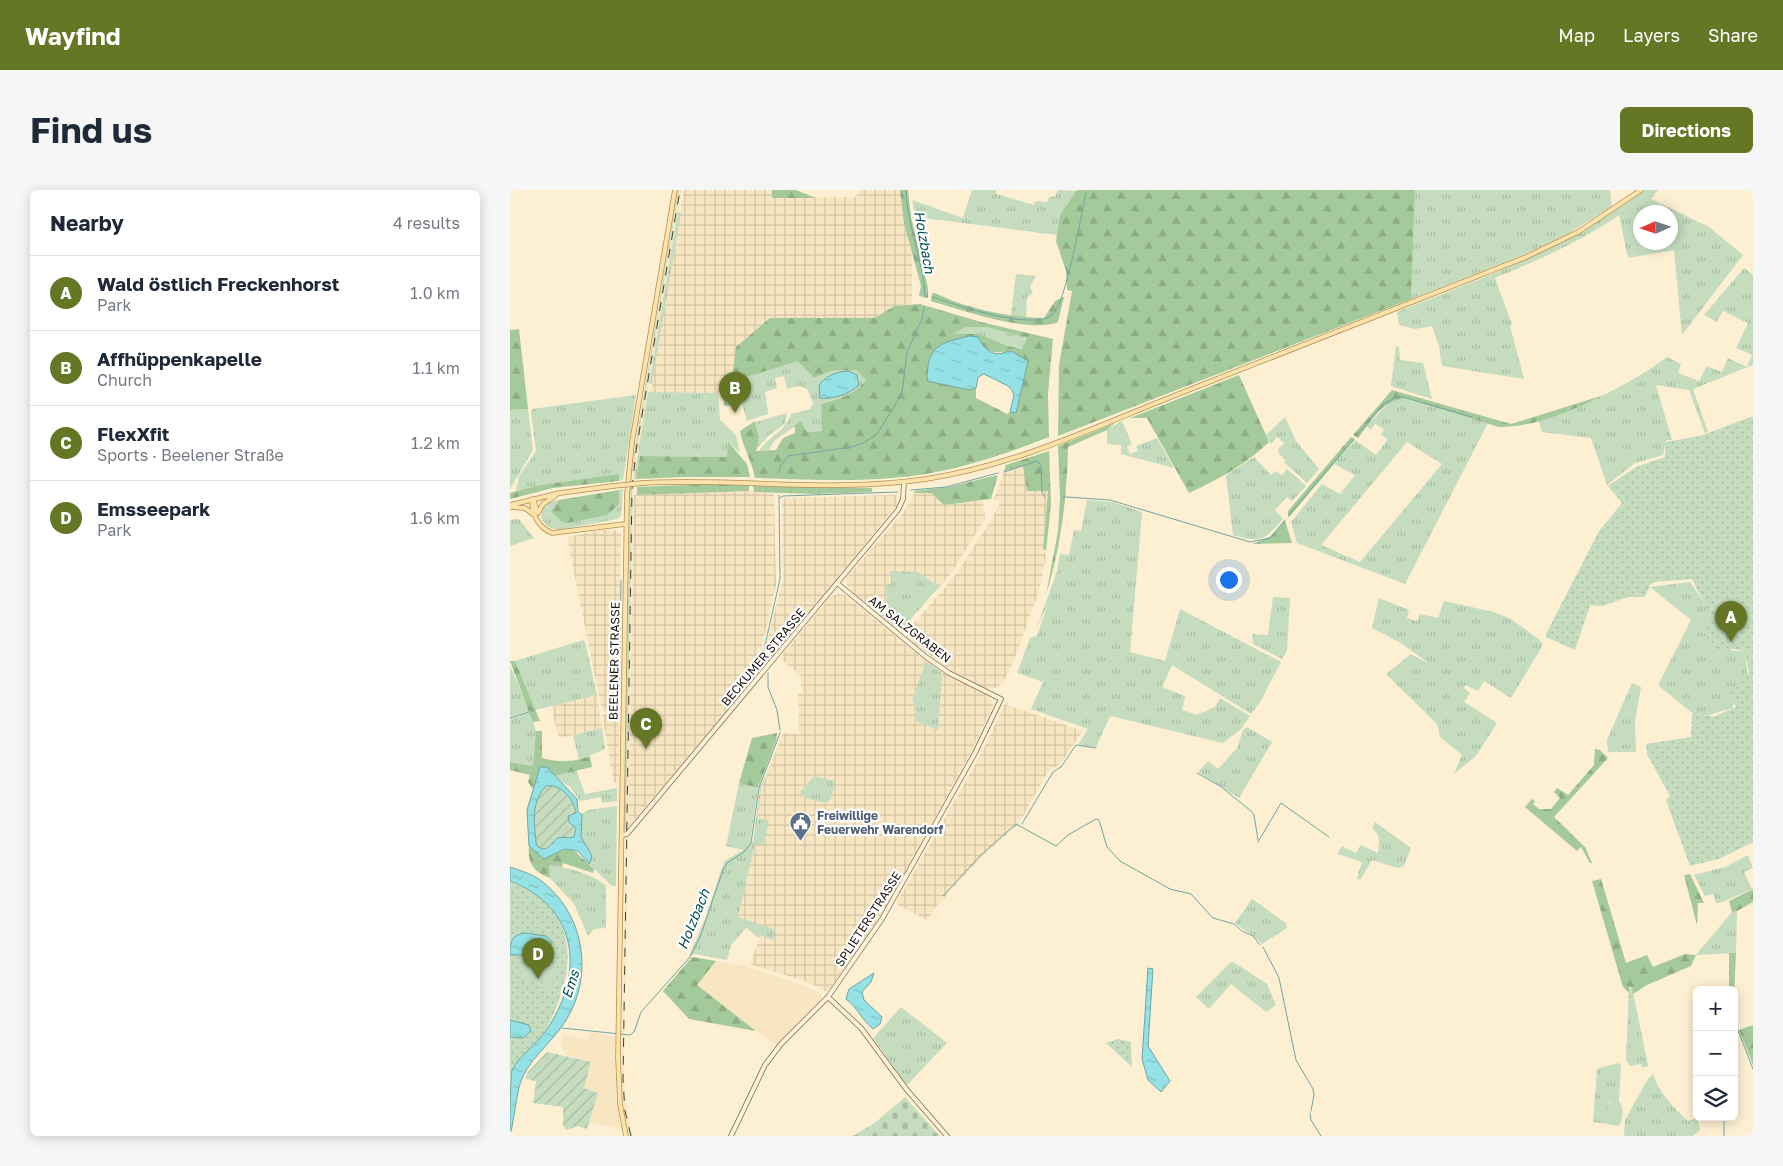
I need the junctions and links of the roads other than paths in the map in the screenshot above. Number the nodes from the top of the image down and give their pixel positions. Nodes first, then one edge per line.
1 (675, 190) edge
2 (1640, 190) edge
3 (904, 482) junction
4 (560, 493) junction
5 (533, 499) junction
6 (510, 506) edge
7 (536, 514) junction
8 (626, 524) junction
9 (837, 583) junction
10 (1001, 699) joint
11 (622, 835) junction
12 (828, 997) junction
13 (626, 1136) edge
14 (731, 1136) edge
15 (947, 1136) edge

1 - 8 main road, BEELENER STRASSE
2 - 3 main road
3 - 4 main road, bridge
3 - 9 street, BECKUMER STRASSE
4 - 5 main road
4 - 7 main road
5 - 6 main road
5 - 7 main road
6 - 7 main road
7 - 8 main road
8 - 11 main road, BEELENER STRASSE
9 - 10 street, AM SALZGRABEN
9 - 11 street, BECKUMER STRASSE
10 - 12 street, SPLIETERSTRASSE
11 - 13 main road, BEELENER STRASSE
12 - 14 street, SPLIETERSTRASSE
12 - 15 street

